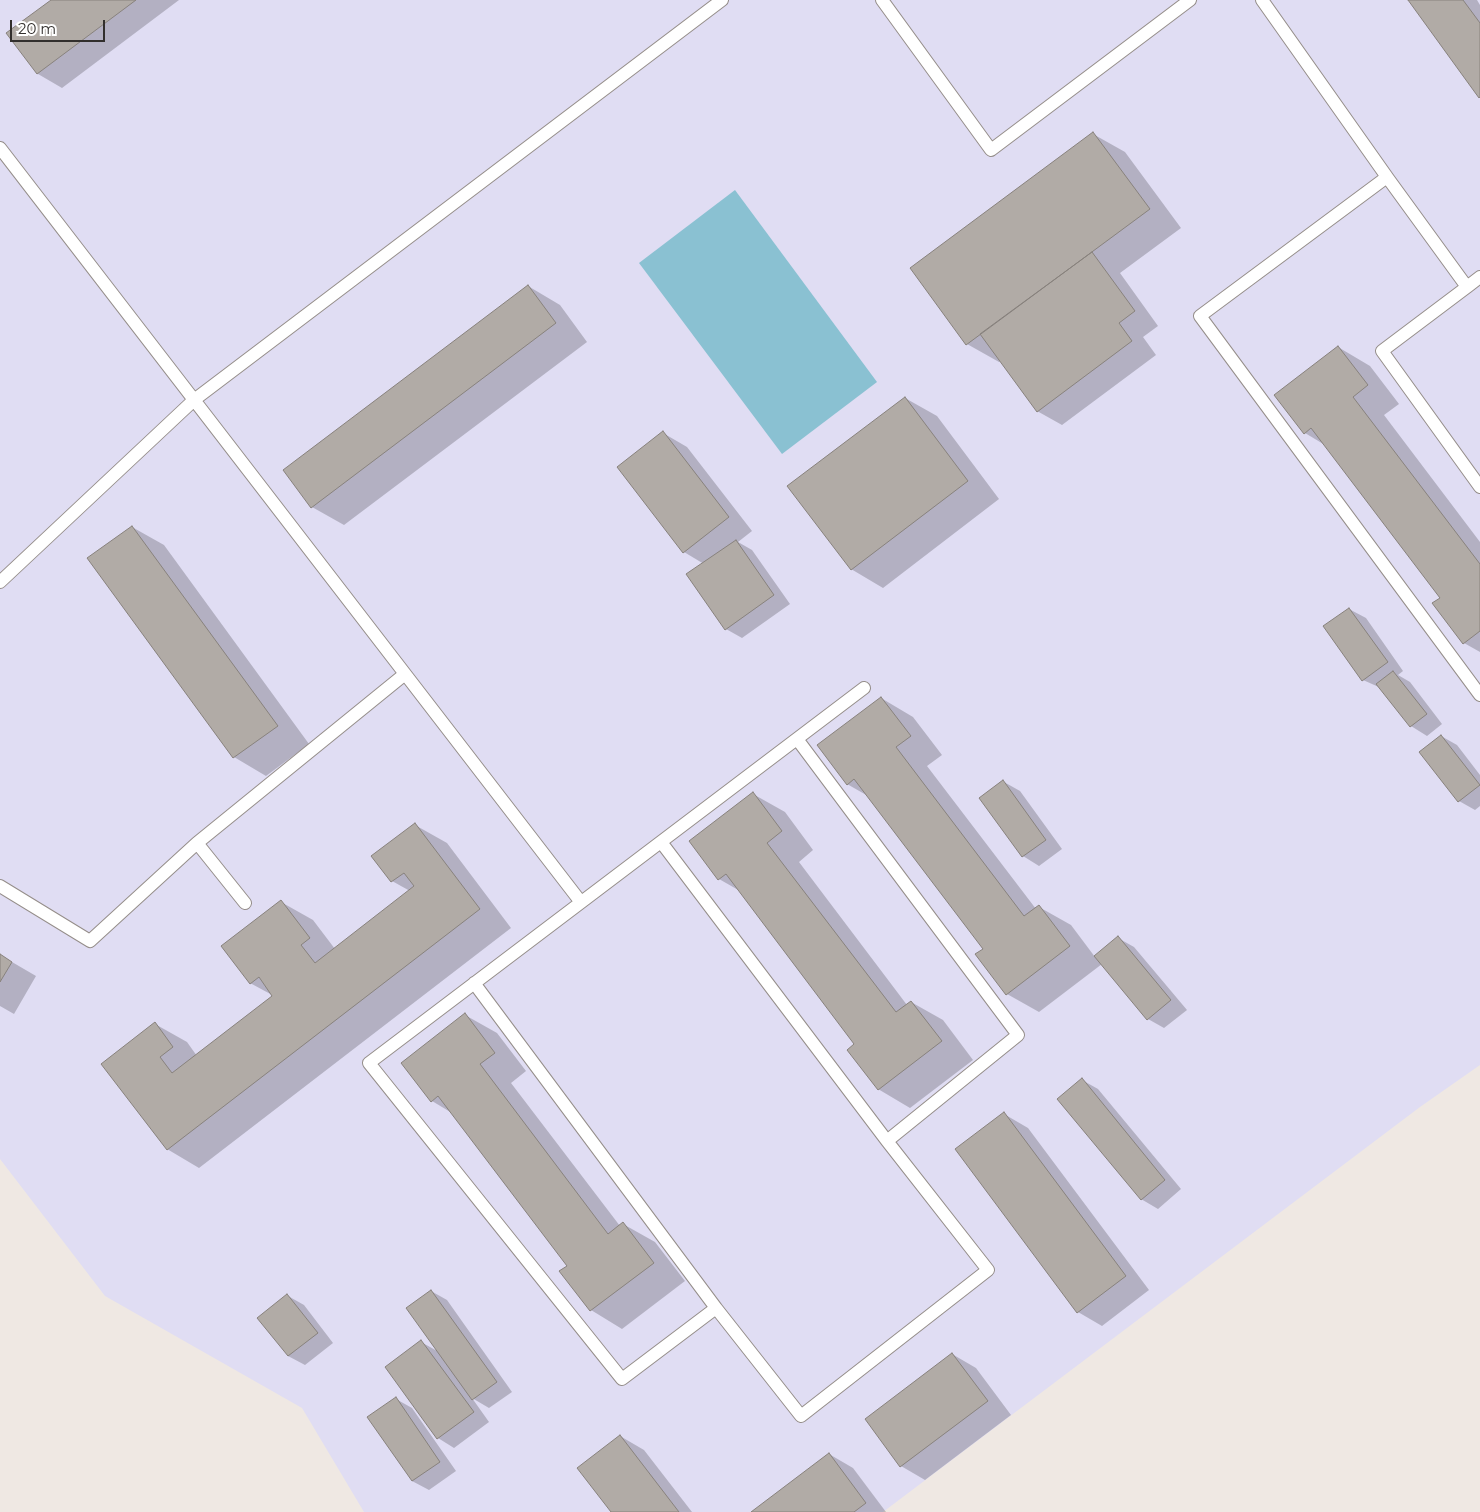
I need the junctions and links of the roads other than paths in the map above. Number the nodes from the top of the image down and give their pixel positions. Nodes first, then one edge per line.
1 (722, 0) edge
2 (882, 0) edge
3 (1190, 0) edge
4 (1262, 0) edge
5 (0, 148) edge
6 (1387, 177) junction
7 (1480, 277) edge
8 (1466, 287) junction
9 (194, 400) junction
10 (1480, 487) edge
11 (0, 582) edge
12 (405, 674) junction
13 (1476, 681) edge
14 (864, 688) dead end
15 (1480, 695) edge
16 (797, 739) junction
17 (661, 842) junction
18 (197, 843) junction
19 (0, 886) edge
20 (580, 901) junction
21 (246, 903) dead end
22 (474, 983) junction
23 (887, 1141) junction
24 (716, 1308) junction

1 - 9 lane
2 - 3 lane
4 - 6 lane
5 - 9 lane
6 - 8 lane
6 - 13 lane
7 - 8 lane
8 - 10 lane
9 - 11 lane
9 - 12 lane
12 - 18 lane
12 - 20 lane
13 - 15 lane
14 - 16 lane
16 - 17 lane
16 - 23 lane
17 - 20 lane
17 - 23 lane
18 - 19 lane
18 - 21 lane
20 - 22 lane
22 - 24 lane
22 - 24 lane
23 - 24 lane

